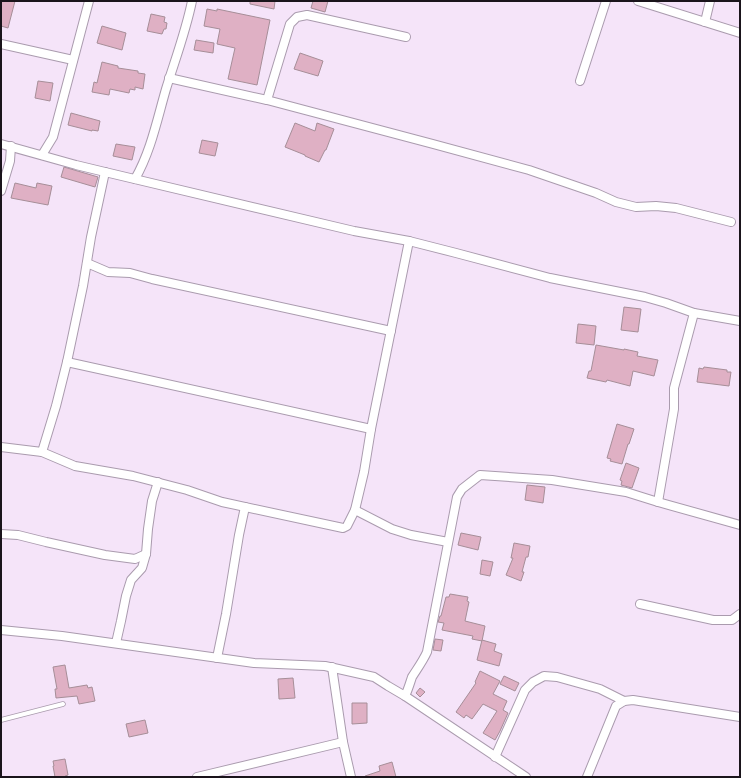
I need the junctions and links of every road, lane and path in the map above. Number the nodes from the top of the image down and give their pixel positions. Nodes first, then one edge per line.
1 (89, 1) edge
2 (192, 1) edge
3 (606, 1) edge
4 (638, 1) edge
5 (710, 1) edge
6 (704, 22) junction
7 (740, 33) edge
8 (406, 37) dead end
9 (1, 44) edge
10 (73, 60) junction
11 (170, 78) junction
12 (580, 80) dead end
13 (267, 100) junction
14 (1, 144) edge
15 (11, 146) junction
16 (42, 155) junction
17 (105, 172) junction
18 (135, 179) junction
19 (1, 191) edge
20 (730, 222) dead end
21 (409, 241) junction
22 (86, 264) junction
23 (694, 313) junction
24 (740, 321) edge
25 (391, 331) junction
26 (67, 362) junction
27 (371, 429) junction
28 (1, 447) edge
29 (42, 452) junction
30 (158, 482) junction
31 (658, 502) junction
32 (245, 507) junction
33 (355, 510) junction
34 (740, 525) edge
35 (1, 534) edge
36 (448, 542) junction
37 (146, 554) junction
38 (640, 604) dead end
39 (740, 614) edge
40 (1, 630) edge
41 (116, 643) junction
42 (217, 658) junction
43 (332, 667) junction
44 (405, 696) junction
45 (624, 701) junction
46 (63, 704) dead end
47 (740, 717) edge
48 (1, 720) edge
49 (343, 742) junction
50 (495, 757) junction
51 (197, 777) edge
52 (351, 777) edge
53 (526, 777) edge
54 (587, 777) edge

1 - 10 street
2 - 11 street
3 - 12 street
4 - 6 street
5 - 6 street
6 - 7 street
8 - 13 street
9 - 10 street
10 - 16 street
11 - 13 street
11 - 18 street
13 - 20 street
14 - 15 street
15 - 16 street
15 - 19 street
16 - 17 street
17 - 18 street
17 - 22 street
18 - 21 street
21 - 23 street
21 - 25 street
22 - 25 street
22 - 26 street
23 - 24 street
23 - 31 street
25 - 27 street
26 - 27 street
26 - 29 street
27 - 33 street
28 - 29 street
29 - 30 street
30 - 32 street
30 - 37 street
31 - 34 street
31 - 36 street
32 - 33 street
32 - 42 street
33 - 36 street
35 - 37 street
36 - 44 street
37 - 41 street
38 - 39 street
40 - 41 street
41 - 42 street
42 - 43 street
43 - 44 street
43 - 49 street
44 - 50 street
45 - 47 street
45 - 50 street
45 - 54 street
46 - 48 lane
49 - 51 street
49 - 52 street
50 - 53 street

